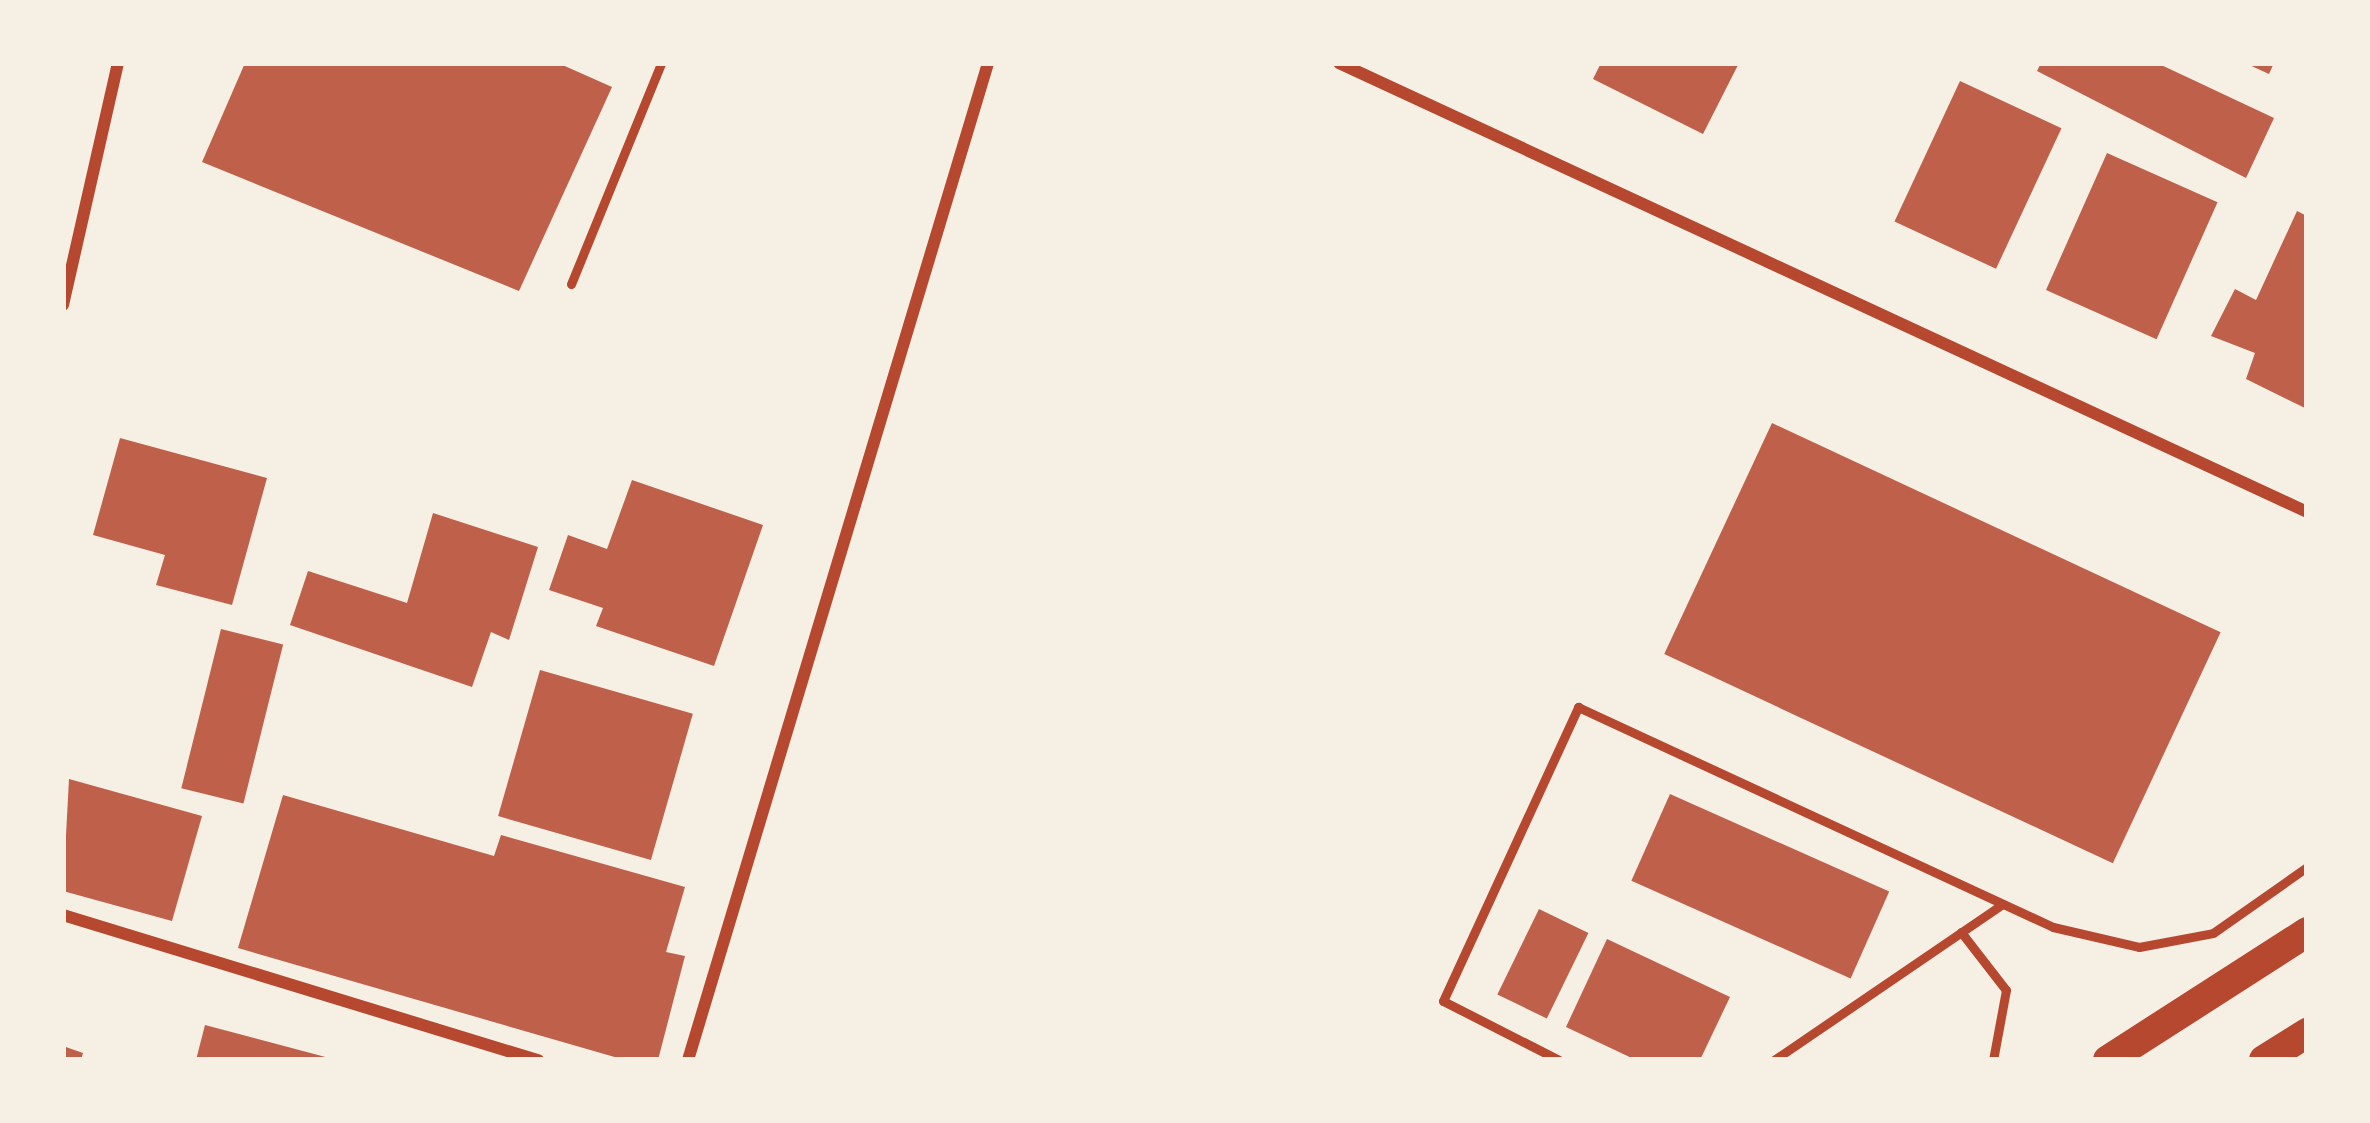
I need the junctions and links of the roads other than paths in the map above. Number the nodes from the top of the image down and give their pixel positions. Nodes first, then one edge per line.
1 (118, 63) edge
2 (661, 63) edge
3 (988, 63) edge
4 (1339, 63) edge
5 (571, 284) dead end
6 (63, 305) edge
7 (2307, 512) edge
8 (2307, 867) edge
9 (2003, 904) junction
10 (63, 915) edge
11 (1961, 932) junction
12 (2307, 932) edge
13 (2307, 1033) edge
14 (538, 1060) edge
15 (688, 1060) edge
16 (1559, 1060) edge
17 (1774, 1060) edge
18 (1994, 1060) edge
19 (2108, 1060) edge
20 (2264, 1060) edge

1 - 6 street
2 - 5 lane
3 - 15 street
4 - 7 street
8 - 9 lane
9 - 11 lane
9 - 16 lane
10 - 14 street
11 - 17 lane
11 - 18 lane
12 - 19 main road
13 - 20 main road

